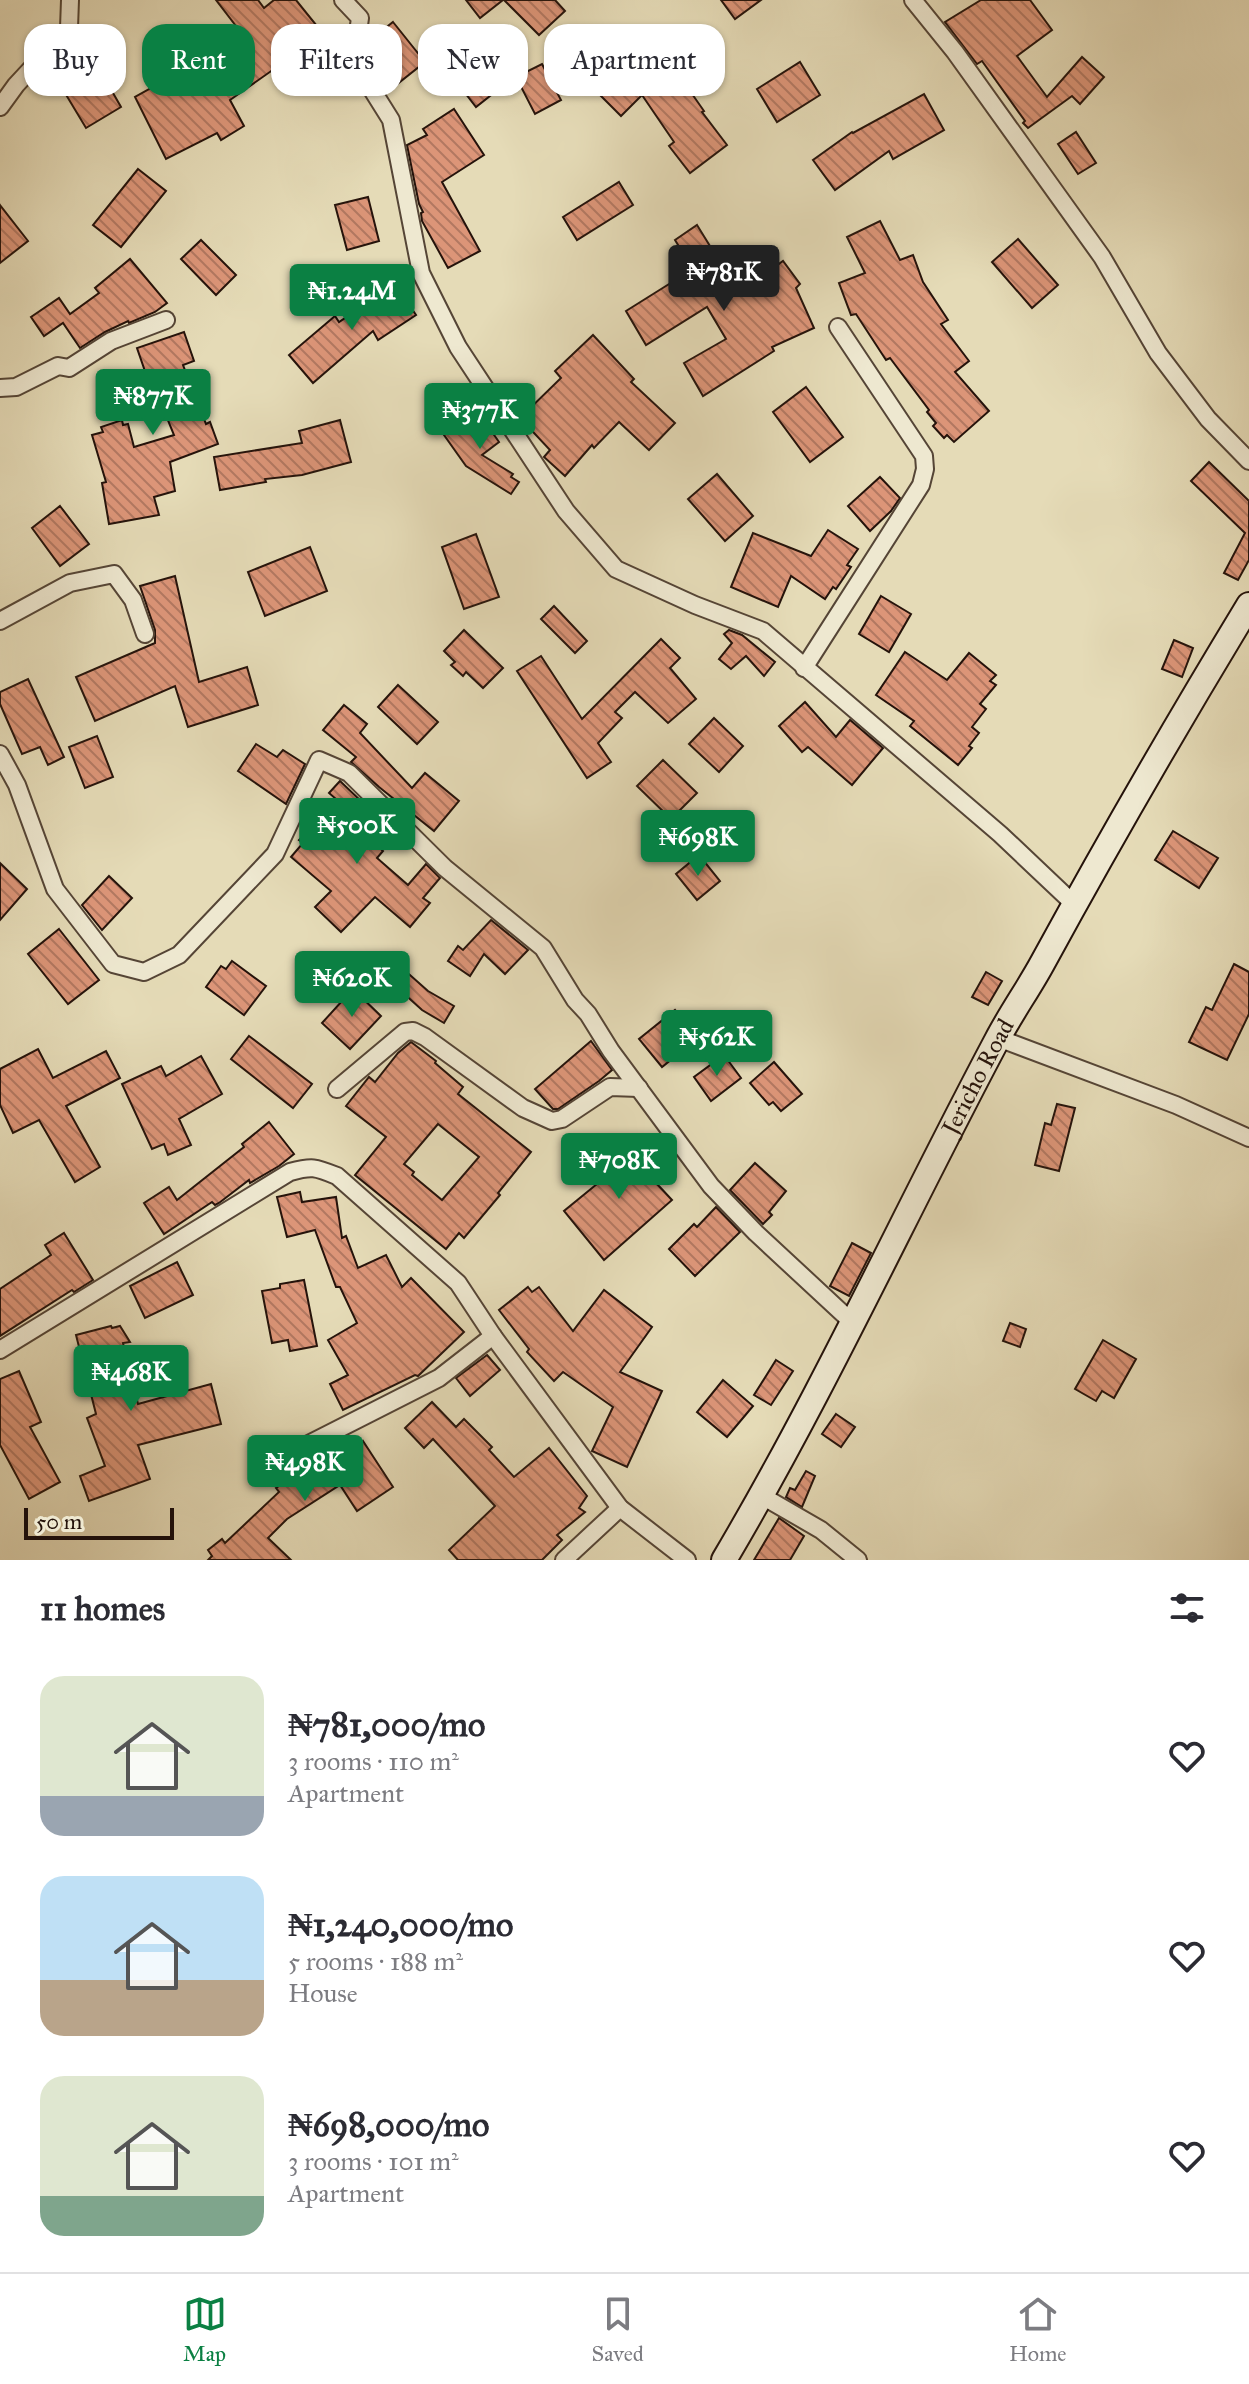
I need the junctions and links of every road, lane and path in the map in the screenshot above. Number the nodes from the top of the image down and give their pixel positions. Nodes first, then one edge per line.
1 (70, 0) edge
2 (343, 0) edge
3 (913, 0) edge
4 (0, 107) edge
5 (166, 320) dead end
6 (838, 327) dead end
7 (0, 388) edge
8 (1249, 461) edge
9 (1249, 605) edge
10 (0, 621) edge
11 (145, 634) dead end
12 (804, 668) junction
13 (0, 754) edge
14 (1074, 904) junction
15 (998, 1038) junction
16 (639, 1088) junction
17 (337, 1089) dead end
18 (1249, 1138) edge
19 (854, 1324) junction
20 (493, 1336) junction
21 (0, 1350) edge
22 (303, 1447) dead end
23 (762, 1496) junction
24 (620, 1508) junction
25 (564, 1560) edge
26 (687, 1560) edge
27 (724, 1560) edge
28 (858, 1560) edge

1 - 4 street
2 - 12 street
3 - 8 street
5 - 7 street
6 - 12 street
9 - 14 street, Jericho Road
10 - 11 street
12 - 14 street
13 - 16 street
14 - 15 street, Jericho Road
15 - 18 street
15 - 19 street, Jericho Road
16 - 17 street
16 - 19 street
19 - 23 street, Jericho Road
20 - 21 street
20 - 22 street
20 - 24 street
23 - 27 street, Jericho Road
23 - 28 street
24 - 25 street
24 - 26 street

